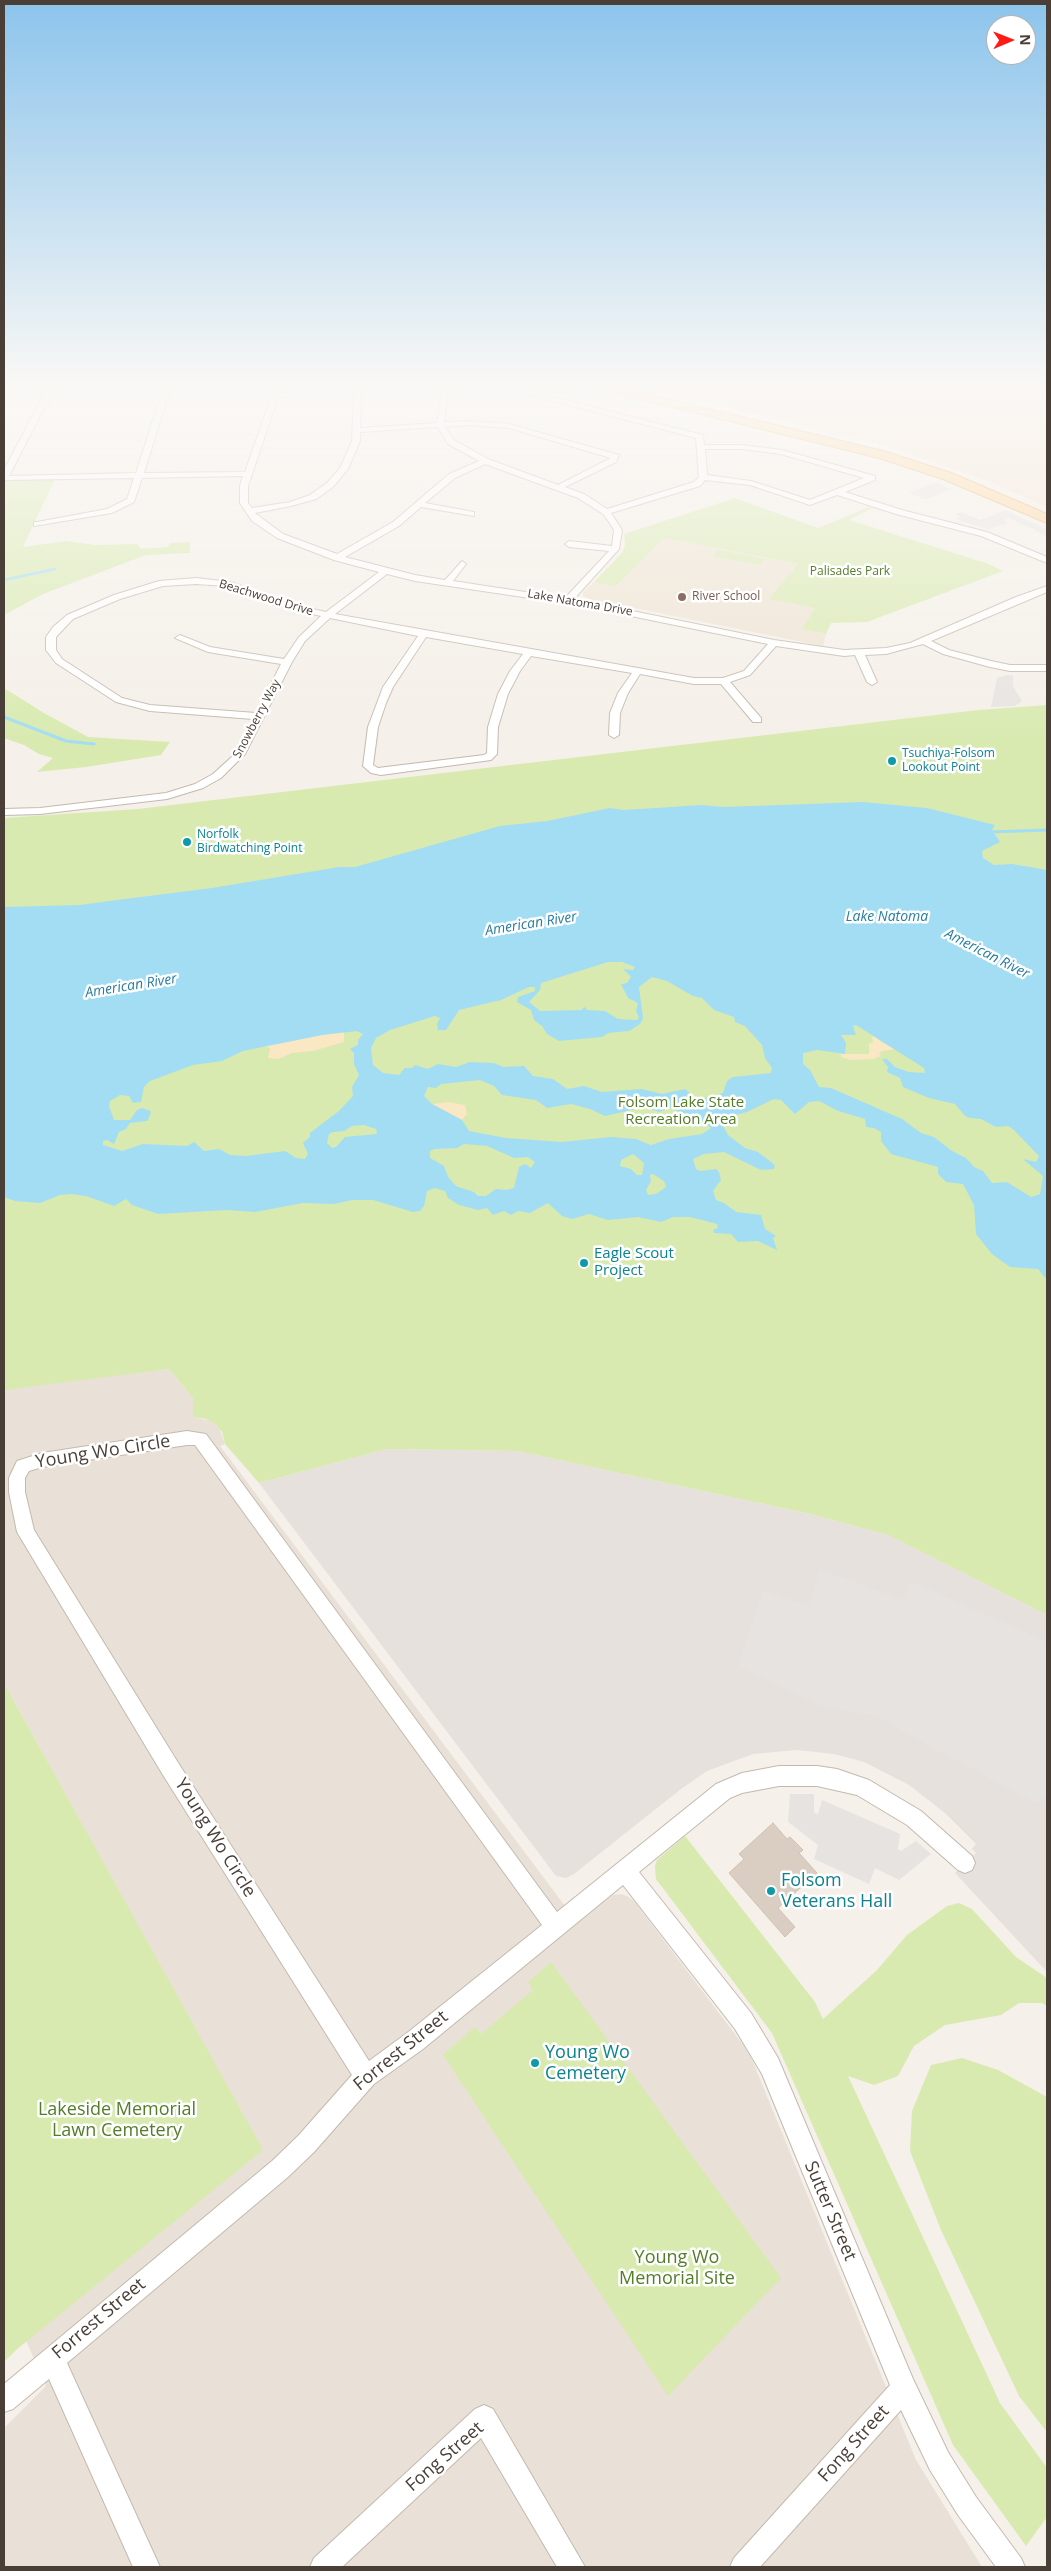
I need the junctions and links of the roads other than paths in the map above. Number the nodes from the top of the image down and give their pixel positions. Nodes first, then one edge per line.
1 (125, 503) edge
2 (244, 503) edge
3 (295, 503) edge
4 (593, 503) edge
5 (638, 503) edge
6 (871, 503) edge
7 (1010, 503) edge
8 (1028, 503) edge
9 (418, 504) joint
10 (249, 511) junction
11 (1047, 511) edge
12 (606, 512) junction
13 (471, 514) dead end
14 (1047, 519) edge
15 (37, 524) dead end
16 (569, 544) dead end
17 (615, 549) junction
18 (337, 558) junction
19 (1047, 560) edge
20 (462, 564) dead end
21 (385, 572) junction
22 (447, 582) junction
23 (1047, 589) edge
24 (568, 600) junction
25 (327, 616) junction
26 (424, 634) junction
27 (180, 638) dead end
28 (924, 641) junction
29 (774, 643) junction
30 (530, 651) junction
31 (859, 653) junction
32 (287, 662) junction
33 (1047, 668) edge
34 (637, 672) junction
35 (724, 681) junction
36 (872, 682) dead end
37 (258, 716) junction
38 (757, 720) dead end
39 (614, 735) dead end
40 (4, 812) edge
41 (965, 1863) dead end
42 (624, 1870) junction
43 (555, 1926) junction
44 (366, 2076) junction
45 (52, 2358) junction
46 (904, 2388) junction
47 (4, 2400) edge
48 (147, 2567) edge
49 (323, 2567) edge
50 (572, 2567) edge
51 (743, 2567) edge
52 (1012, 2567) edge

1 - 15 street
2 - 10 street
3 - 10 street
4 - 12 street
5 - 12 street
6 - 19 street
7 - 14 main road
8 - 11 main road
9 - 13 street
9 - 18 street
10 - 18 street, Lake Natoma Drive
12 - 17 street
16 - 17 street
17 - 24 street
18 - 21 street, Lake Natoma Drive
20 - 22 street
21 - 22 street, Lake Natoma Drive
21 - 25 street, Snowberry Way
22 - 24 street, Lake Natoma Drive
23 - 28 street, Lake Natoma Drive
24 - 29 street, Lake Natoma Drive
25 - 26 street, Beachwood Drive
25 - 32 street, Snowberry Way
25 - 37 street, Beachwood Drive
26 - 30 street, Beachwood Drive
26 - 30 street
27 - 32 street
28 - 31 street, Lake Natoma Drive
28 - 33 street
29 - 31 street, Lake Natoma Drive
29 - 35 street, Beachwood Drive
30 - 34 street, Beachwood Drive
31 - 36 street
32 - 37 street, Snowberry Way
34 - 35 street, Beachwood Drive
34 - 39 street
35 - 38 street
37 - 40 street, Snowberry Way
41 - 42 street, Forrest Street
42 - 43 street, Forrest Street
42 - 46 street, Sutter Street
43 - 44 street, Forrest Street
43 - 44 street, Young Wo Circle
44 - 45 street, Forrest Street
45 - 47 street, Forrest Street
45 - 48 street
46 - 51 street, Fong Street
46 - 52 street, Sutter Street
49 - 50 street, Fong Street

